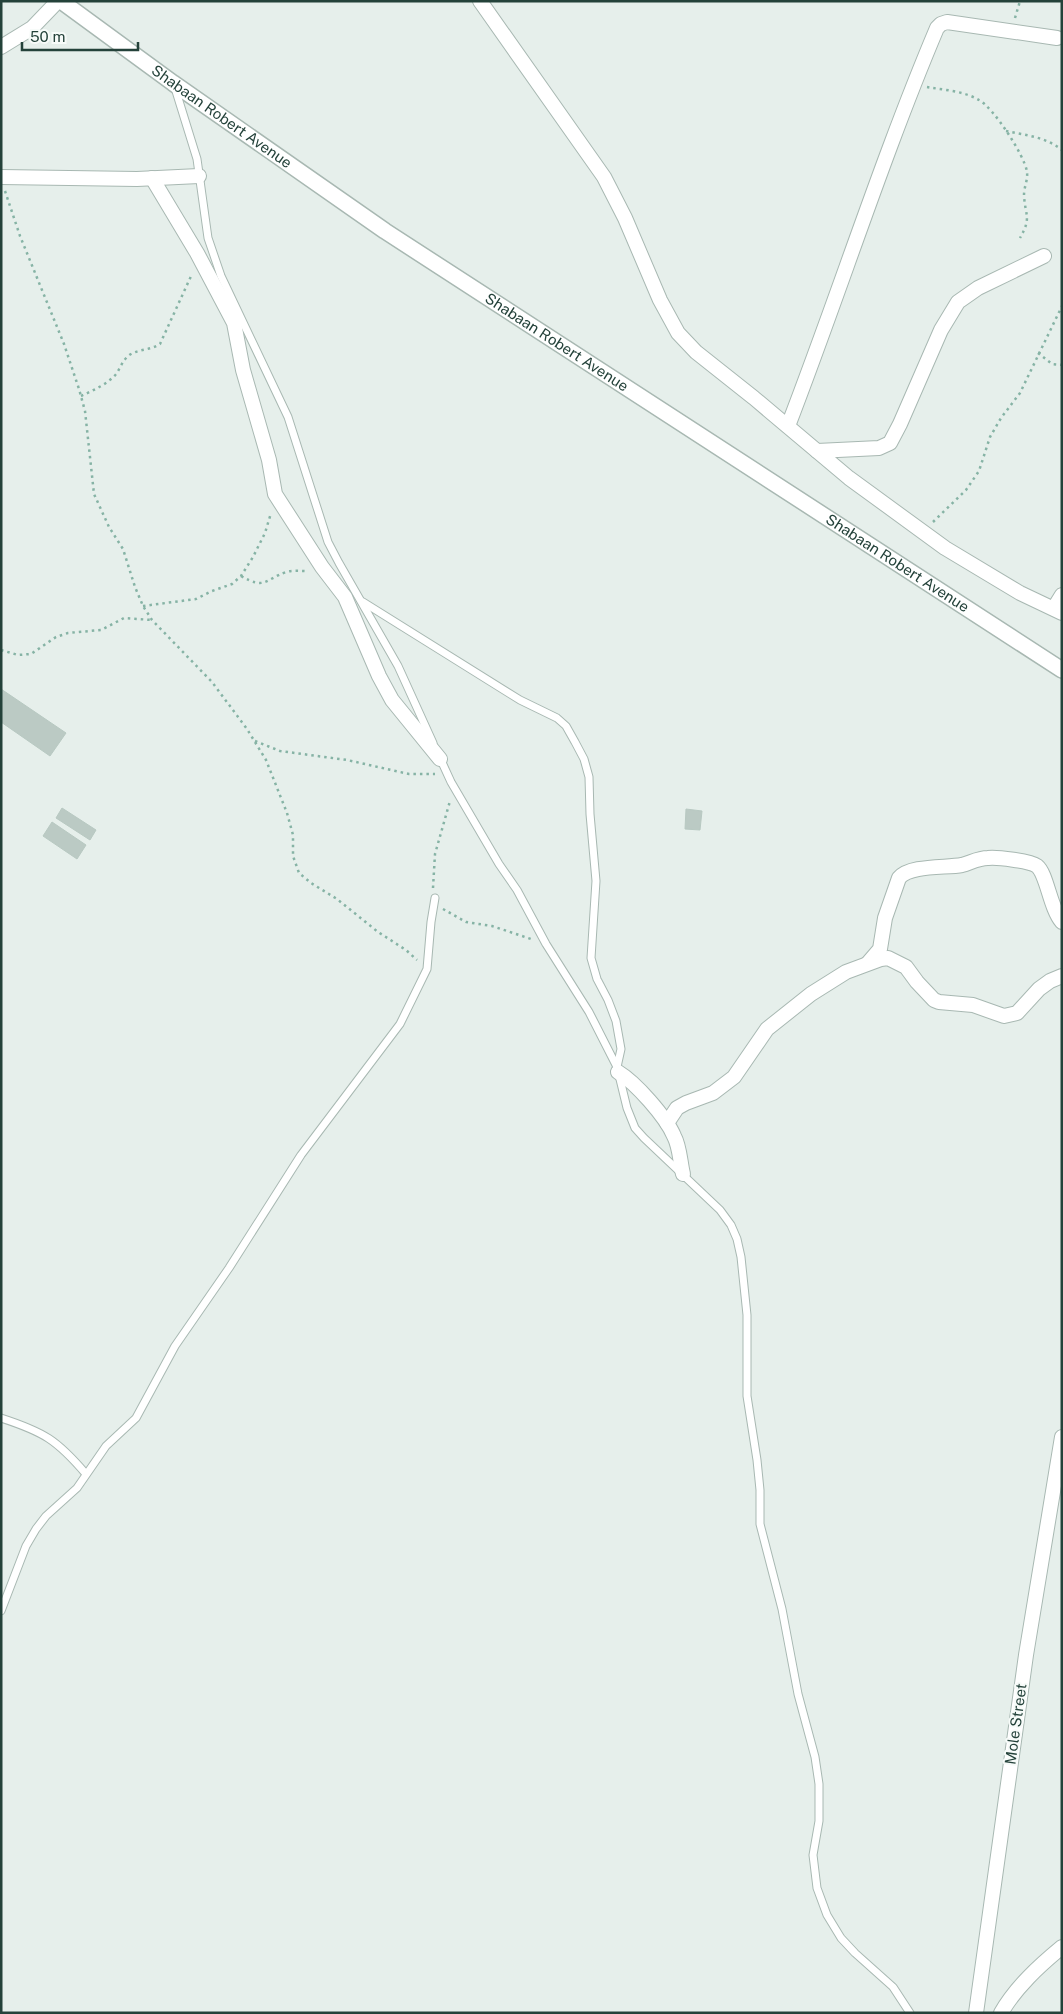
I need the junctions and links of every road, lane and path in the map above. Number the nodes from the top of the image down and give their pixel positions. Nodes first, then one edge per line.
1 (58, 1) edge
2 (61, 1) edge
3 (480, 1) edge
4 (1057, 38) dead end
5 (1, 47) edge
6 (173, 83) junction
7 (914, 84) junction
8 (1004, 130) junction
9 (1062, 150) edge
10 (199, 176) junction
11 (1, 177) edge
12 (152, 178) junction
13 (1020, 238) dead end
14 (199, 256) junction
15 (1044, 256) dead end
16 (1062, 306) edge
17 (1038, 353) junction
18 (1062, 365) edge
19 (81, 396) junction
20 (788, 426) junction
21 (817, 451) junction
22 (275, 494) junction
23 (922, 532) junction
24 (327, 572) junction
25 (240, 576) junction
26 (1062, 595) edge
27 (360, 601) junction
28 (143, 606) junction
29 (1058, 611) edge
30 (152, 620) junction
31 (1, 650) edge
32 (1062, 670) edge
33 (254, 741) junction
34 (440, 759) junction
35 (447, 773) junction
36 (454, 788) junction
37 (435, 898) junction
38 (1062, 922) edge
39 (546, 944) junction
40 (868, 964) junction
41 (428, 969) junction
42 (1062, 976) edge
43 (618, 1069) junction
44 (667, 1123) junction
45 (683, 1174) junction
46 (1, 1418) edge
47 (1062, 1437) edge
48 (86, 1474) junction
49 (1, 1611) edge
50 (1062, 1947) edge
51 (910, 2013) edge
52 (976, 2013) edge
53 (1000, 2013) edge

1 - 5 street
2 - 6 street, Shabaan Robert Avenue
3 - 20 street
4 - 7 street
6 - 10 lane
6 - 32 street, Shabaan Robert Avenue
7 - 8 path
7 - 20 street
8 - 9 path
8 - 13 path
10 - 12 street
10 - 27 lane
11 - 12 street
11 - 19 path
12 - 14 street
14 - 19 path
14 - 22 street
15 - 21 street
16 - 17 path
17 - 18 path
17 - 23 path
19 - 28 path
20 - 21 street
21 - 23 street
22 - 24 street
22 - 25 path
23 - 29 street
24 - 25 path
24 - 34 street
25 - 28 path
26 - 29 street
27 - 34 lane
27 - 43 lane
28 - 30 path
30 - 31 path
30 - 33 path
33 - 35 path
33 - 41 path
34 - 35 lane
35 - 36 lane
36 - 37 path
36 - 39 lane
37 - 39 path
37 - 41 lane
38 - 40 street
39 - 43 lane
40 - 42 street
40 - 44 street
41 - 48 lane
43 - 44 street
43 - 45 lane
44 - 45 street
45 - 51 lane
46 - 48 lane
47 - 52 street, Mole Street
48 - 49 lane
50 - 53 street

